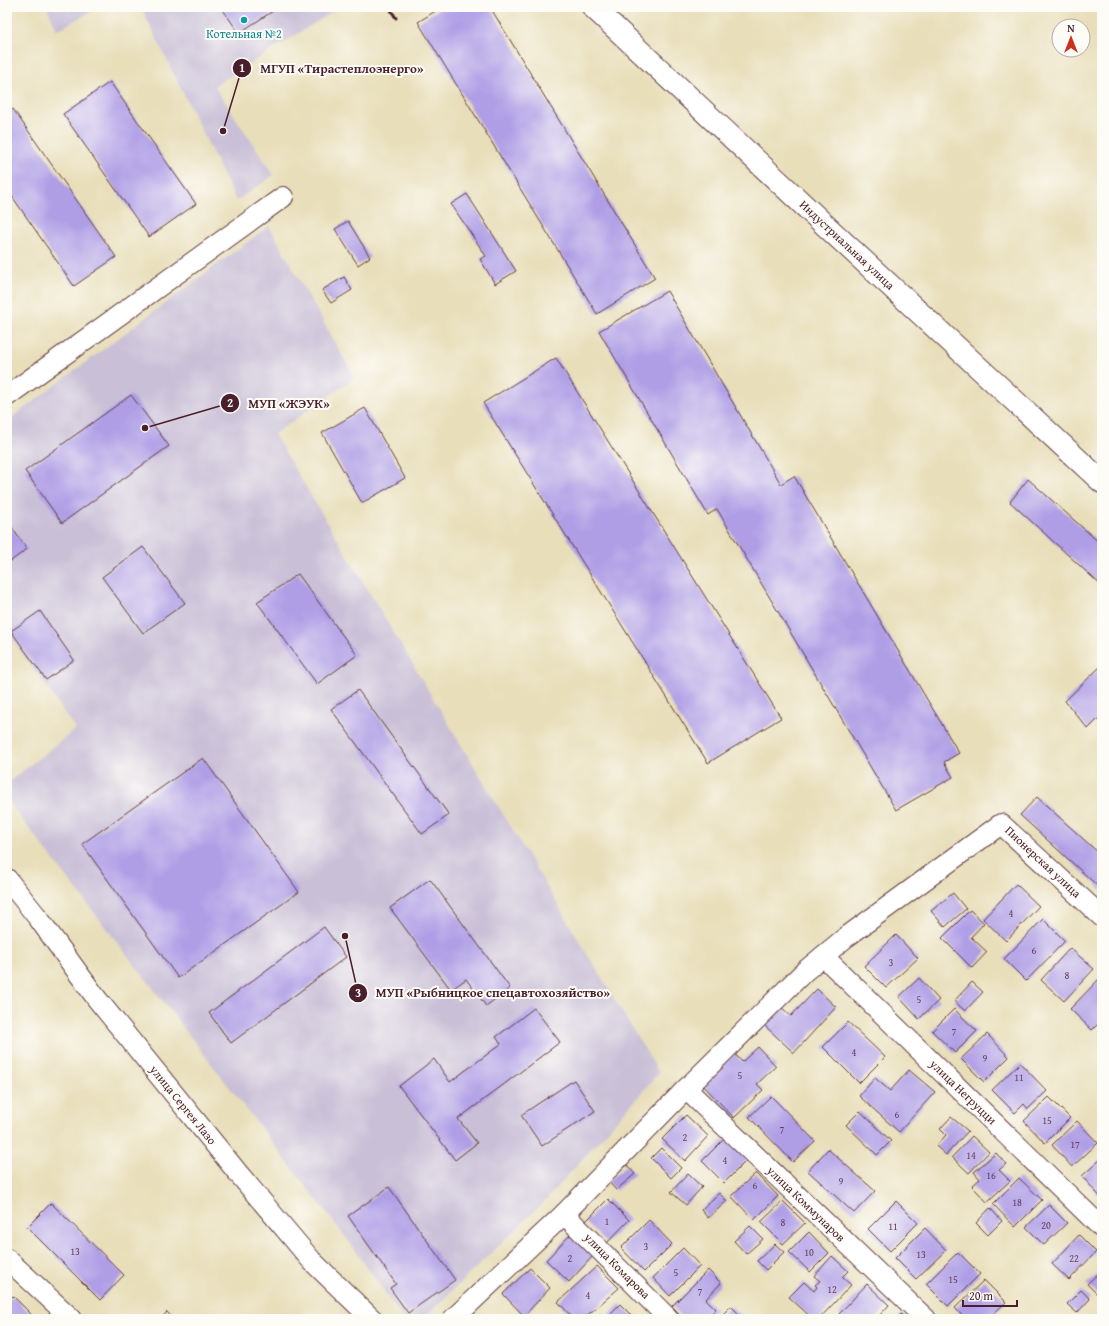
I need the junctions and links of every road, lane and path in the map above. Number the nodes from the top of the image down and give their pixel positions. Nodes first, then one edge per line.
1 (594, 7) edge
2 (283, 197) dead end
3 (7, 396) edge
4 (1102, 482) edge
5 (7, 879) edge
6 (1102, 917) edge
7 (823, 956) junction
8 (686, 1089) junction
9 (564, 1214) junction
10 (1102, 1228) edge
11 (7, 1259) edge
12 (72, 1319) edge
13 (372, 1319) edge
14 (453, 1319) edge
15 (669, 1319) edge
16 (926, 1319) edge

1 - 4 main road, Индустриальная улица
2 - 3 street
5 - 13 street, улица Сергея Лазо
6 - 7 street, Пионерская улица
7 - 8 street
7 - 10 street, улица Негруцци
8 - 9 street
8 - 16 street, улица Коммунаров
9 - 14 street
9 - 15 street, улица Комарова
11 - 12 street

